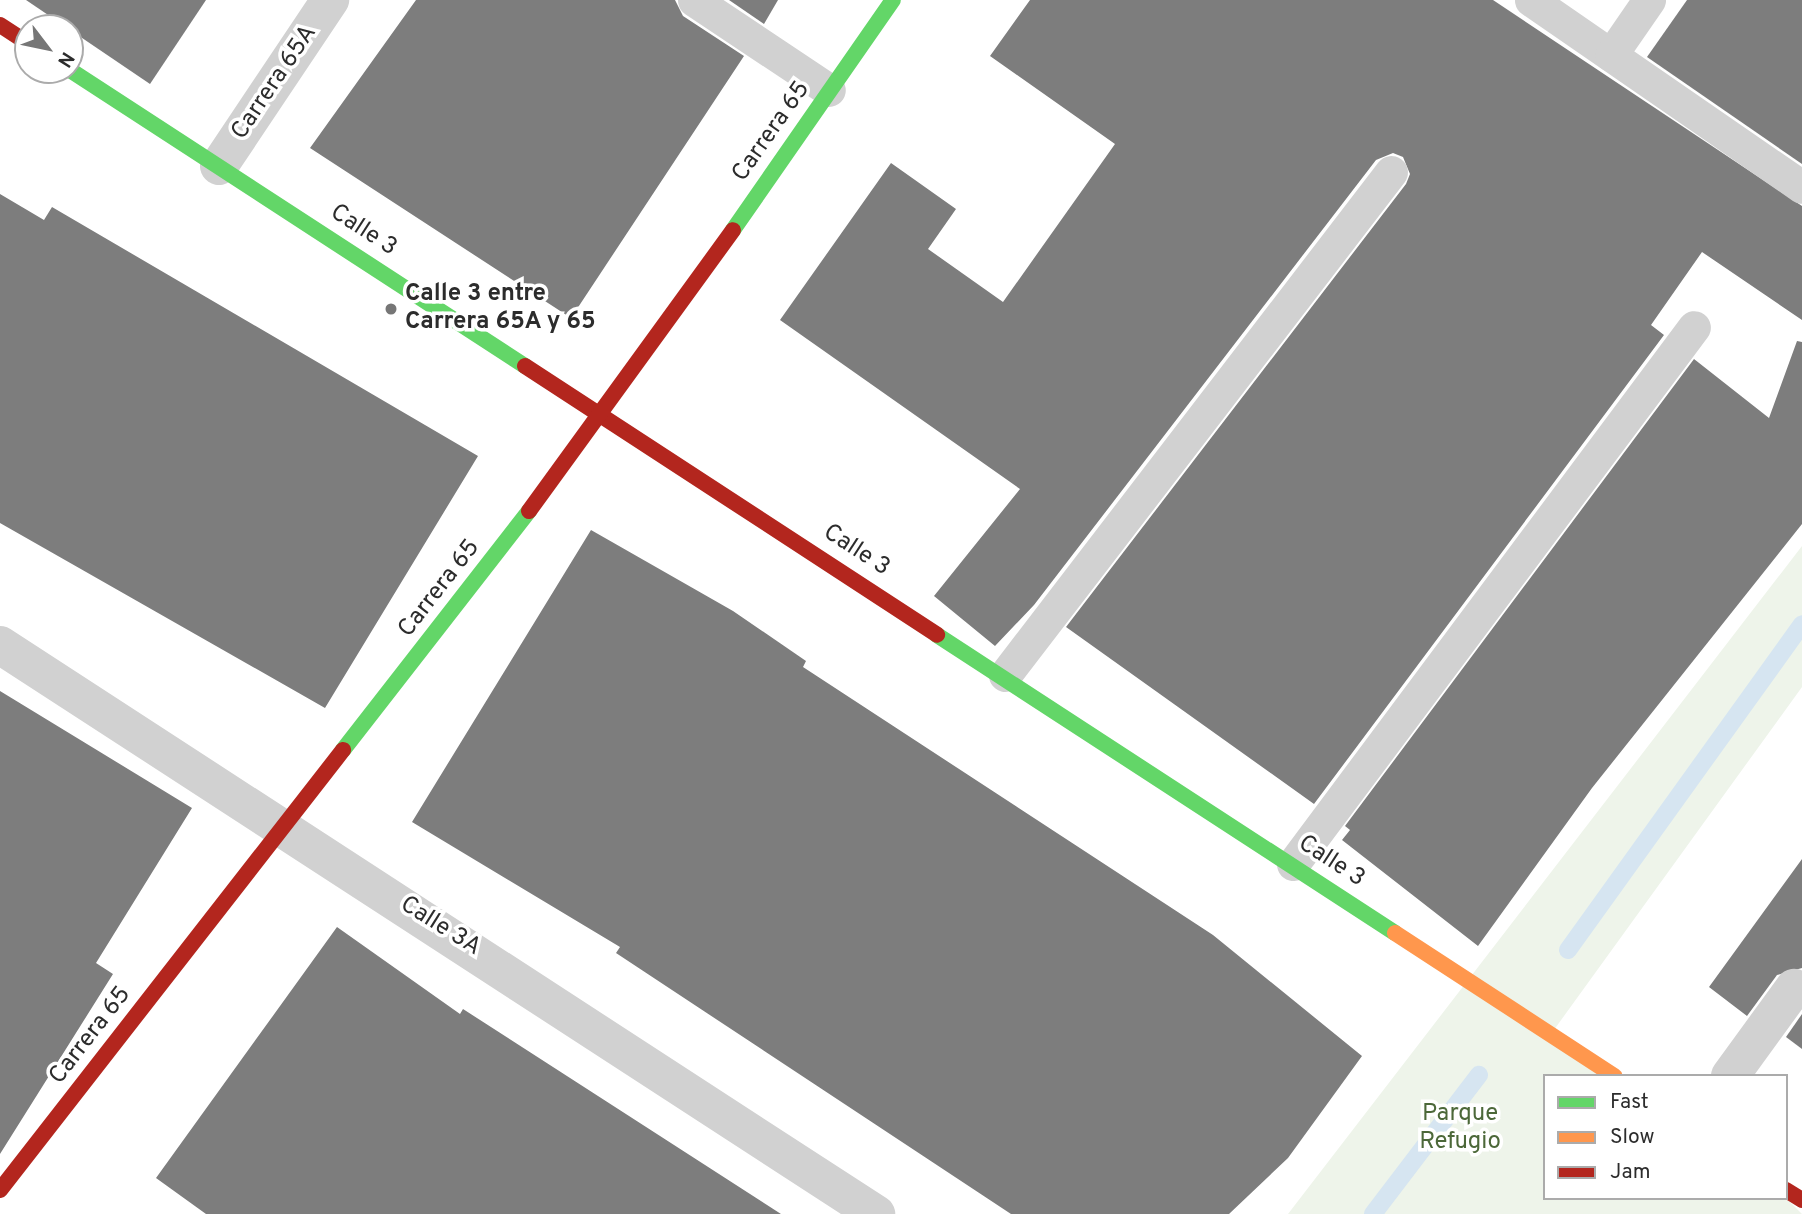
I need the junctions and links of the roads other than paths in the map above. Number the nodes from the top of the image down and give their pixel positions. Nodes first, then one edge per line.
1 (330, 0) edge
2 (694, 0) edge
3 (893, 0) edge
4 (1531, 0) edge
5 (1649, 0) edge
6 (1611, 55) junction
7 (84, 79) edge
8 (829, 90) junction
9 (219, 166) junction
10 (1391, 172) dead end
11 (1802, 187) edge
12 (1693, 327) dead end
13 (605, 414) junction
14 (0, 645) edge
15 (1005, 675) junction
16 (283, 828) junction
17 (1293, 864) junction
18 (1794, 988) dead end
19 (1611, 1074) edge
20 (1731, 1074) edge
21 (0, 1190) edge
22 (876, 1214) edge

1 - 9 street, Carrera 65A
2 - 8 lane
3 - 8 street, Carrera 65
4 - 6 lane
5 - 6 lane
6 - 11 lane
7 - 9 street, Calle 3
8 - 13 street, Carrera 65
9 - 13 street, Calle 3
10 - 15 lane
12 - 17 lane
13 - 15 street, Calle 3
13 - 16 street, Carrera 65
14 - 16 street, Calle 3A
15 - 17 street, Calle 3
16 - 21 street, Carrera 65
16 - 22 street, Calle 3A
17 - 19 street, Calle 3
18 - 20 street

